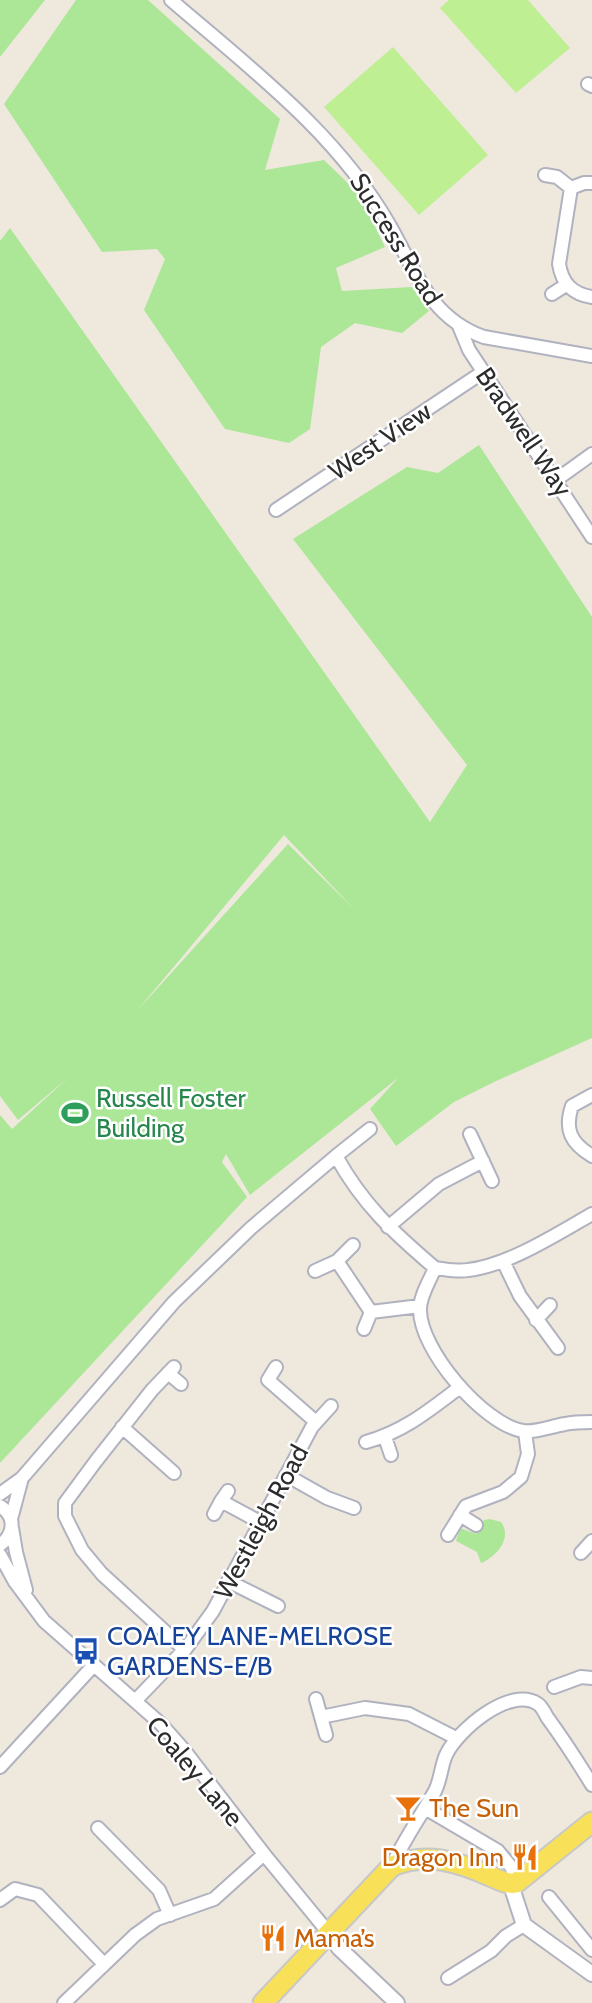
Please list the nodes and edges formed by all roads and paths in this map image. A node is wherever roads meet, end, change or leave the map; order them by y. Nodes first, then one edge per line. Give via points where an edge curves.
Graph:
1 (171, 0) edge
2 (545, 175) dead end
3 (592, 183) edge
4 (572, 188) junction
5 (566, 285) junction
6 (552, 294) dead end
7 (592, 297) edge
8 (459, 326) junction
9 (592, 356) edge
10 (484, 372) junction
11 (592, 454) edge
12 (556, 480) junction
13 (276, 509) dead end
14 (592, 537) edge
15 (592, 1095) edge
16 (370, 1129) dead end
17 (470, 1134) dead end
18 (336, 1156) junction
19 (592, 1156) edge
20 (483, 1161) junction
21 (492, 1181) dead end
22 (592, 1214) edge
23 (388, 1227) junction
24 (353, 1245) dead end
25 (337, 1261) junction
26 (503, 1261) junction
27 (435, 1268) junction
28 (315, 1271) dead end
29 (550, 1305) dead end
30 (420, 1307) junction
31 (371, 1312) junction
32 (536, 1320) junction
33 (364, 1329) dead end
34 (558, 1348) dead end
35 (276, 1367) dead end
36 (181, 1384) dead end
37 (460, 1387) junction
38 (331, 1406) dead end
39 (316, 1422) junction
40 (592, 1422) edge
41 (122, 1427) junction
42 (525, 1432) junction
43 (385, 1437) junction
44 (366, 1442) dead end
45 (391, 1455) dead end
46 (174, 1473) dead end
47 (286, 1475) junction
48 (22, 1478) junction
49 (0, 1494) edge
50 (0, 1506) edge
51 (354, 1508) dead end
52 (214, 1514) dead end
53 (460, 1516) junction
54 (260, 1522) junction
55 (12, 1523) junction
56 (475, 1525) dead end
57 (448, 1535) dead end
58 (592, 1541) edge
59 (0, 1545) edge
60 (581, 1553) dead end
61 (0, 1555) edge
62 (228, 1581) junction
63 (31, 1604) junction
64 (278, 1606) dead end
65 (184, 1650) junction
66 (94, 1665) junction
67 (592, 1678) edge
68 (554, 1687) dead end
69 (316, 1699) dead end
70 (135, 1701) junction
71 (321, 1717) junction
72 (326, 1735) dead end
73 (456, 1738) junction
74 (0, 1767) edge
75 (592, 1785) edge
76 (425, 1808) junction
77 (592, 1822) edge
78 (98, 1828) dead end
79 (264, 1854) junction
80 (392, 1866) junction
81 (514, 1884) junction
82 (549, 1897) dead end
83 (0, 1900) edge
84 (170, 1915) junction
85 (524, 1925) junction
86 (328, 1932) junction
87 (592, 1950) edge
88 (103, 1963) junction
89 (592, 1974) edge
90 (448, 1978) dead end
91 (64, 2003) edge
92 (263, 2003) edge
93 (397, 2003) edge

1 - 8 street, Success Road via 283,97 342,156 374,198 434,304
2 - 4 street
3 - 4 street
4 - 5 street via 559,264
5 - 6 street
5 - 7 street
8 - 9 street, Success Road via 484,337
8 - 10 street, Bradwell Way
10 - 12 street, Bradwell Way
10 - 13 street, West View
11 - 12 street
12 - 14 street, Bradwell Way
15 - 19 street via 572,1106 567,1122 572,1139
16 - 18 street
17 - 20 street
18 - 23 street via 352,1184
18 - 48 street via 174,1302
20 - 21 street
20 - 23 street via 439,1184
22 - 26 street
23 - 27 street
24 - 25 street
25 - 28 street
25 - 31 street
26 - 27 street via 464,1271
26 - 32 street
27 - 30 street
29 - 32 street
30 - 31 street
30 - 37 street via 422,1328
31 - 33 street
32 - 34 street
35 - 39 street via 265,1384
36 - 41 street via 171,1370
37 - 42 street via 485,1414 503,1426
37 - 43 street
38 - 39 street, Westleigh Road
39 - 47 street, Westleigh Road
40 - 42 street
41 - 46 street
41 - 65 street via 65,1503 65,1516 82,1550 102,1574
42 - 53 street via 528,1454 521,1477 503,1492 467,1506
43 - 44 street
43 - 45 street
47 - 51 street
47 - 54 street, Westleigh Road
48 - 49 street
48 - 55 street
50 - 55 street
52 - 54 street via 224,1496
53 - 56 street
53 - 57 street
54 - 62 street, Westleigh Road
55 - 59 street via 10,1536
55 - 63 street
58 - 60 street
61 - 63 street, Coaley Lane
62 - 64 street via 268,1594
62 - 65 street, Westleigh Road
63 - 66 street, Coaley Lane
65 - 70 street, Westleigh Road
66 - 70 street, Coaley Lane
66 - 74 street
67 - 68 street via 581,1677
69 - 71 street
70 - 79 street, Coaley Lane via 184,1749
71 - 72 street
71 - 73 street via 365,1708 409,1714
73 - 75 street via 499,1705 521,1699 538,1704
73 - 76 street
76 - 80 street
76 - 81 street via 498,1851 512,1868
77 - 81 main road
78 - 84 street via 159,1890
79 - 84 street via 214,1899
79 - 86 street, Coaley Lane
80 - 81 main road via 410,1858 433,1857
80 - 86 main road
81 - 85 street
82 - 87 street
83 - 88 street via 15,1889 37,1895
84 - 88 street via 156,1919
85 - 89 street
85 - 90 street
86 - 92 main road
86 - 93 street
88 - 91 street

